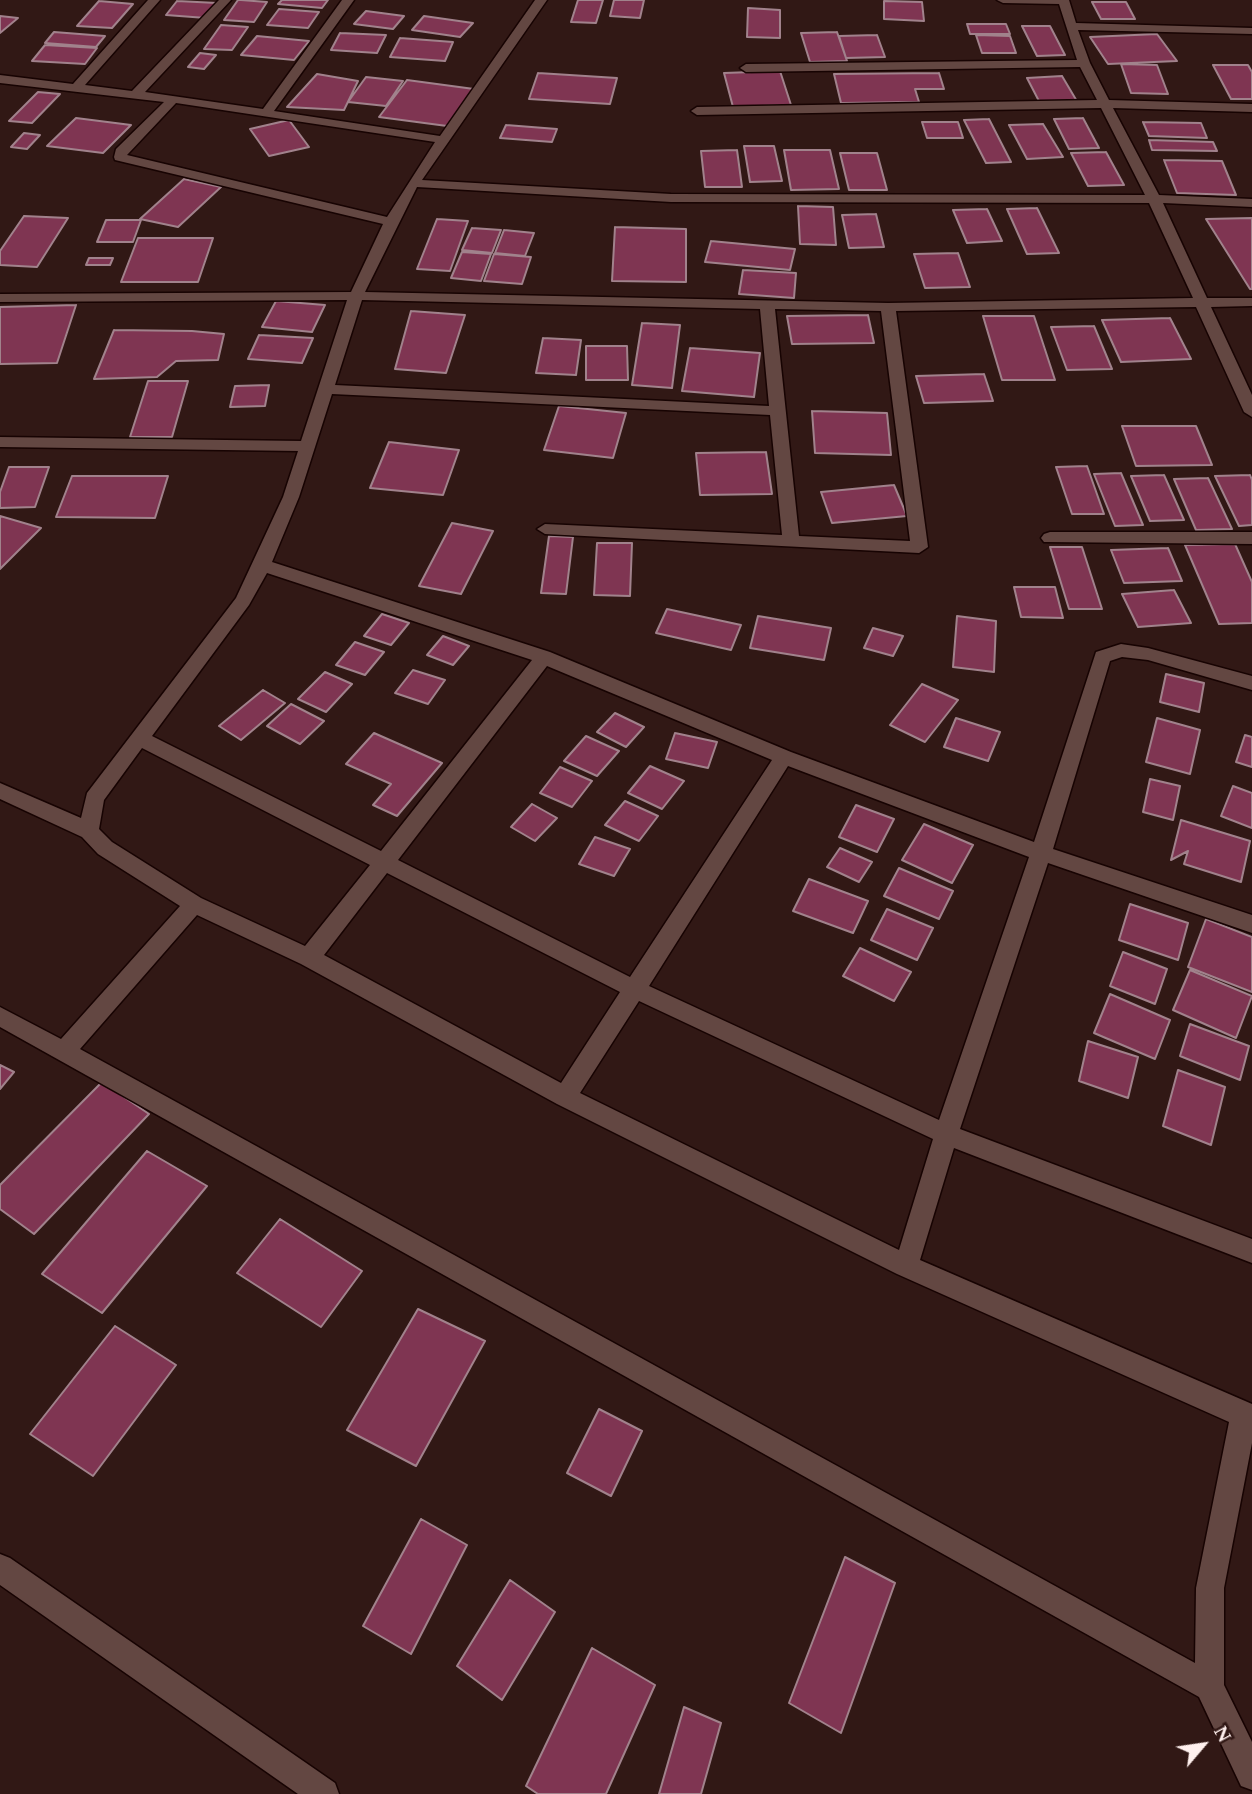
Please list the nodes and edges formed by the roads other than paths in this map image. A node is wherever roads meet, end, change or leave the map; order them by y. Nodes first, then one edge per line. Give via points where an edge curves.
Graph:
1 (155, 0) edge
2 (225, 0) edge
3 (348, 0) edge
4 (541, 0) edge
5 (1003, 0) edge
6 (1066, 1) edge
7 (1071, 26) junction
8 (1252, 31) edge
9 (1084, 63) junction
10 (746, 68) dead end
11 (0, 79) edge
12 (76, 88) junction
13 (136, 94) junction
14 (173, 99) junction
15 (1104, 104) junction
16 (1252, 108) edge
17 (697, 111) dead end
18 (267, 113) junction
19 (444, 140) junction
20 (412, 183) junction
21 (1154, 199) junction
22 (1252, 203) edge
23 (391, 222) junction
24 (356, 296) junction
25 (0, 298) edge
26 (1252, 302) edge
27 (1202, 303) junction
28 (767, 306) junction
29 (888, 307) junction
30 (326, 389) junction
31 (776, 411) junction
32 (1252, 412) edge
33 (0, 442) edge
34 (307, 446) junction
35 (545, 529) dead end
36 (1050, 538) dead end
37 (1252, 538) edge
38 (791, 541) junction
39 (262, 565) junction
40 (544, 657) junction
41 (1252, 683) edge
42 (139, 738) junction
43 (784, 757) junction
44 (0, 790) edge
45 (89, 831) junction
46 (1041, 853) junction
47 (384, 863) junction
48 (194, 904) junction
49 (1252, 924) edge
50 (309, 958) junction
51 (634, 989) junction
52 (0, 1016) edge
53 (64, 1051) junction
54 (565, 1097) junction
55 (946, 1133) junction
56 (1252, 1251) edge
57 (906, 1266) junction
58 (1248, 1417) edge
59 (0, 1568) edge
60 (1209, 1687) junction
61 (1252, 1774) edge
62 (324, 1794) edge

1 - 12 street
2 - 13 street
3 - 18 street
4 - 19 street
5 - 6 street
6 - 7 street
7 - 8 street
7 - 9 street
9 - 10 street
9 - 15 street
11 - 12 street
12 - 13 street
13 - 14 street
14 - 18 street
14 - 23 street via 120,157
15 - 16 street
15 - 17 street
15 - 21 street
18 - 19 street
19 - 20 street
20 - 21 street via 671,198
20 - 23 street
21 - 22 street
21 - 27 street
23 - 24 street
24 - 25 street
24 - 28 street
24 - 30 street
26 - 27 street
27 - 29 street
27 - 32 street
28 - 29 street
28 - 31 street
29 - 38 street via 919,547
30 - 31 street
30 - 34 street
31 - 38 street
33 - 34 street
34 - 39 street
35 - 38 street
36 - 37 street
39 - 40 street
39 - 42 street via 243,601
40 - 43 street
40 - 47 street
41 - 46 street via 1147,654 1121,650 1102,657
42 - 45 street via 94,798
42 - 47 street
43 - 46 street
43 - 51 street
44 - 45 street
45 - 48 street via 105,848
46 - 49 street
46 - 55 street
47 - 50 street
47 - 51 street
48 - 50 street
48 - 53 street
50 - 54 street
51 - 54 street
51 - 55 street
52 - 53 street
53 - 60 street
54 - 57 street
55 - 56 street
55 - 57 street
57 - 58 street
58 - 60 street via 1210,1588
59 - 62 street
60 - 61 street

